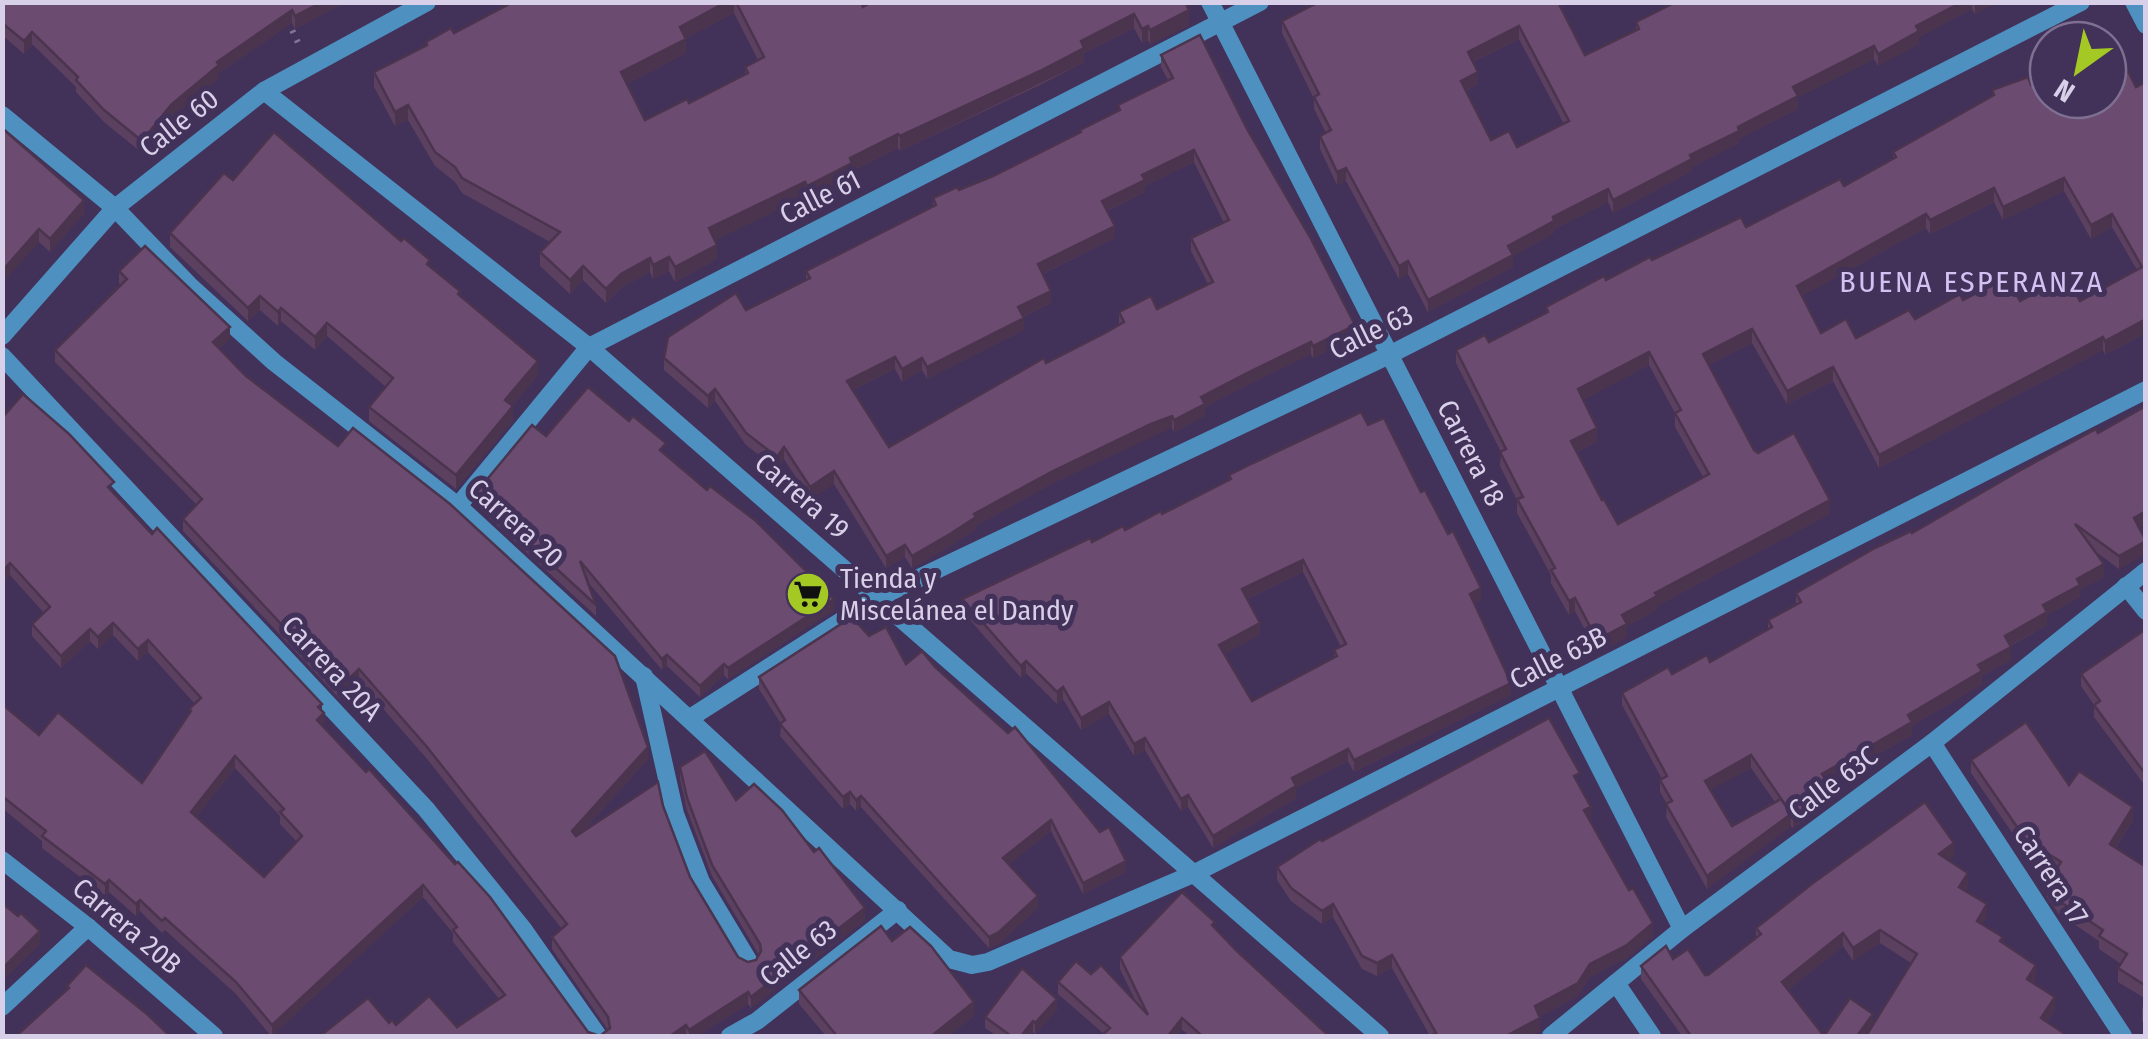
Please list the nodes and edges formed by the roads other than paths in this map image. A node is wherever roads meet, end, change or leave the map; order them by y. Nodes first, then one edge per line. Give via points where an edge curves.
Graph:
1 (427, 2) edge
2 (1210, 2) edge
3 (1260, 2) edge
4 (2081, 2) edge
5 (2134, 2) edge
6 (1220, 23) junction
7 (2146, 25) edge
8 (264, 92) junction
9 (2, 115) edge
10 (115, 208) junction
11 (2, 336) edge
12 (589, 346) junction
13 (1389, 354) junction
14 (2, 356) edge
15 (2146, 390) edge
16 (458, 506) junction
17 (2146, 571) edge
18 (2126, 586) junction
19 (877, 598) junction
20 (2146, 611) edge
21 (644, 676) junction
22 (1559, 688) junction
23 (690, 718) junction
24 (1932, 743) junction
25 (2, 860) edge
26 (1193, 874) junction
27 (898, 910) junction
28 (88, 927) junction
29 (1682, 929) junction
30 (749, 962) edge
31 (988, 962) joint
32 (1616, 984) junction
33 (2, 1008) edge
34 (757, 1021) junction
35 (214, 1036) edge
36 (598, 1036) edge
37 (730, 1036) edge
38 (769, 1036) edge
39 (1380, 1036) edge
40 (1551, 1036) edge
41 (1652, 1036) edge
42 (2124, 1036) edge

1 - 8 street, Calle 60
2 - 6 street, Carrera 18
3 - 6 street, Calle 61
4 - 13 street, Calle 63
5 - 7 street
6 - 12 street, Calle 61
6 - 13 street, Carrera 18
8 - 10 street, Calle 60
8 - 12 street, Carrera 19
9 - 10 street, Carrera 20
10 - 11 street, Calle 60
10 - 16 street, Carrera 20 via 274,362
12 - 16 street, Calle 61
12 - 19 street, Carrera 19
13 - 19 street, Calle 63
13 - 22 street, Carrera 18
14 - 36 street, Carrera 20A via 426,809
15 - 22 street, Calle 63B
16 - 21 street, Carrera 20
17 - 18 street, Calle 63C
18 - 20 street
18 - 24 street, Calle 63C
19 - 23 street, Calle 63
19 - 26 street, Carrera 19
21 - 23 street, Carrera 20
21 - 30 street via 675,814 701,882
22 - 26 street, Calle 63B
22 - 29 street, Carrera 18
23 - 27 street, Carrera 20
24 - 29 street, Calle 63C
24 - 42 street, Carrera 17
25 - 28 street, Carrera 20B
26 - 31 street, Calle 63B
26 - 39 street, Carrera 19
27 - 31 street, Carrera 20 via 949,960
27 - 34 street, Calle 63
28 - 33 street
28 - 35 street, Carrera 20B
29 - 32 street, Calle 63C
32 - 40 street, Calle 63C
32 - 41 street
34 - 37 street, Calle 63
34 - 38 street

